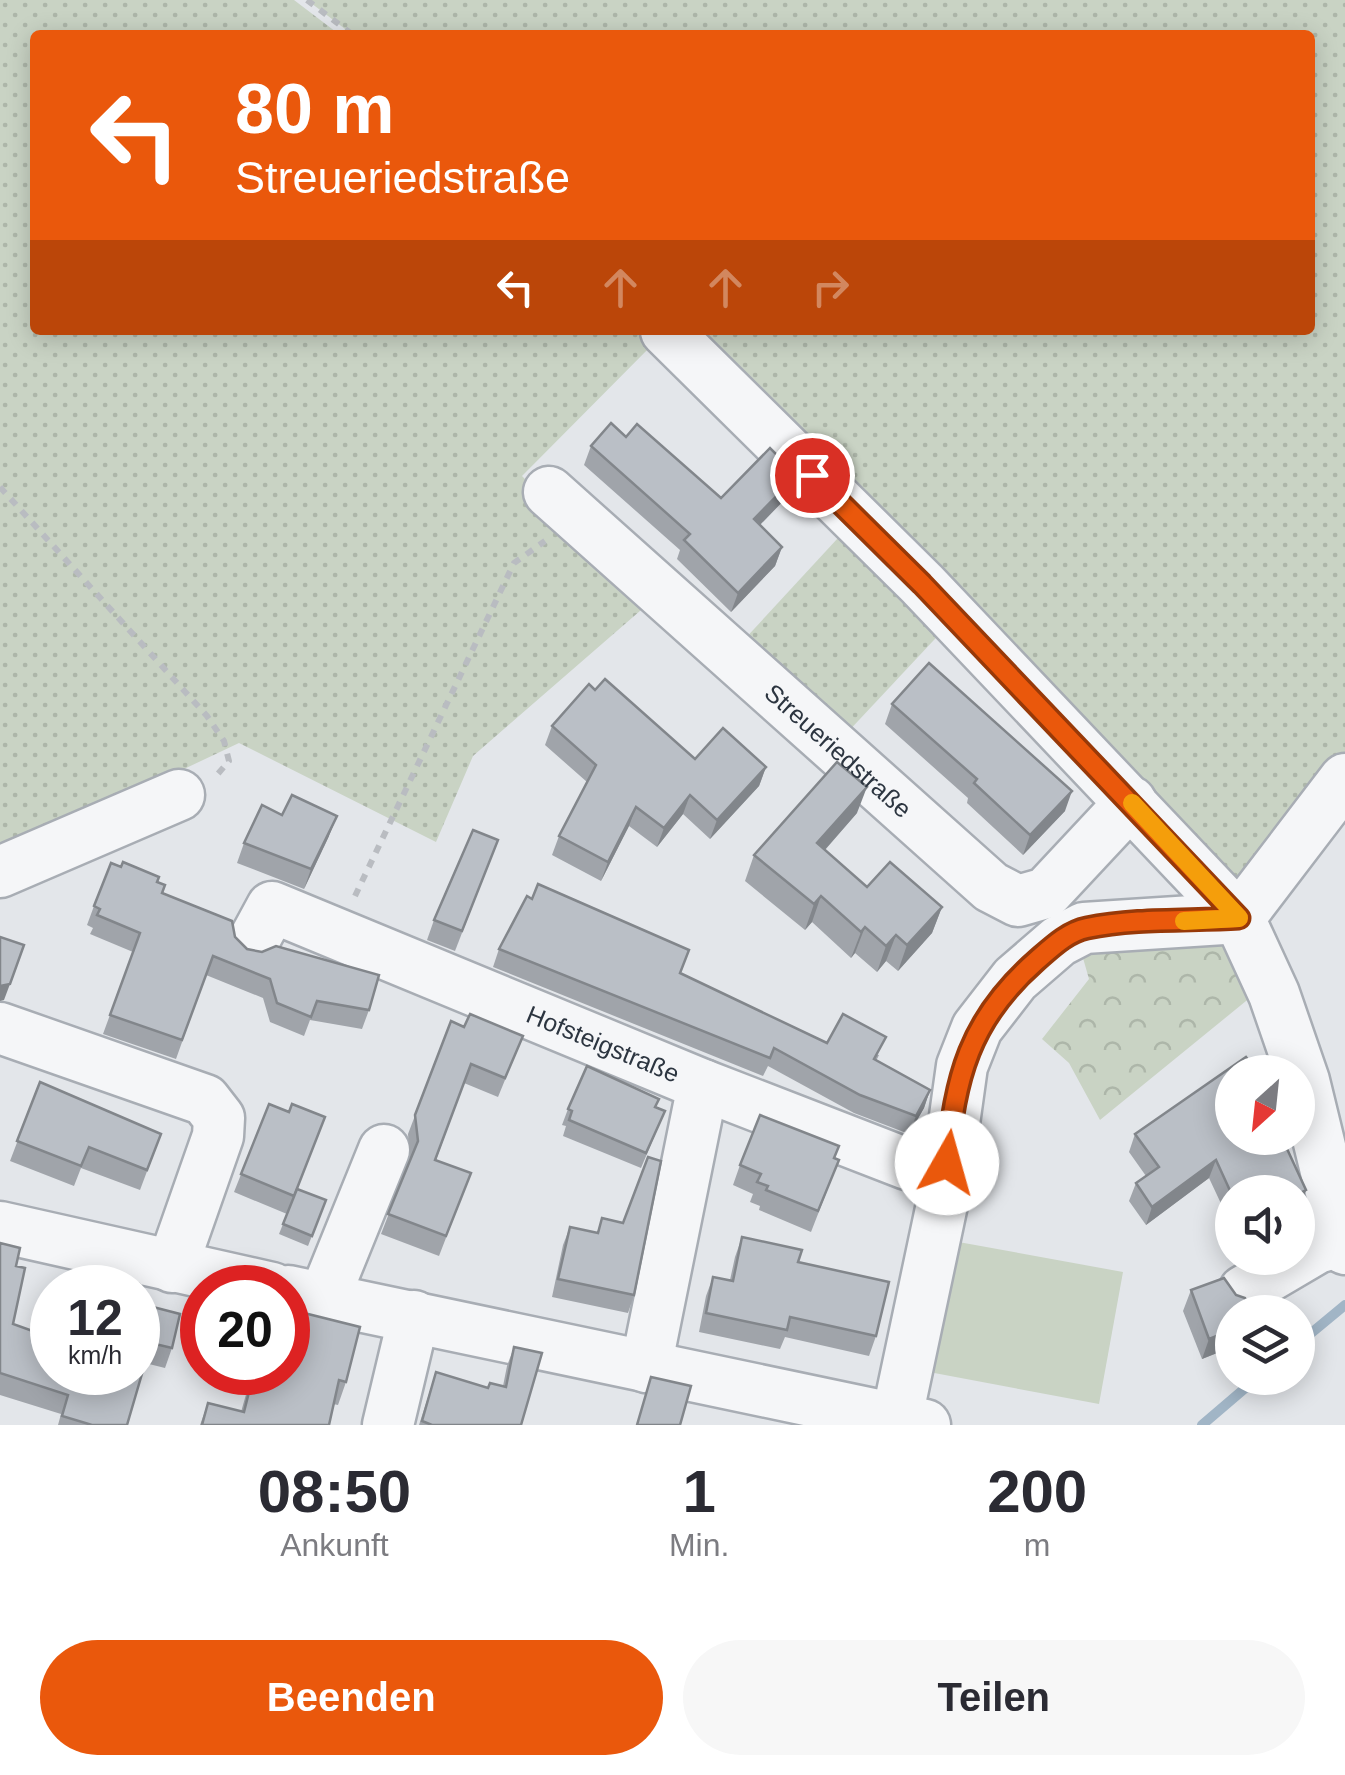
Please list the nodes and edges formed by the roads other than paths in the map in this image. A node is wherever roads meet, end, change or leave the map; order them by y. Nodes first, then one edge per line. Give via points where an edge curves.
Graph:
1 (669, 335) edge
2 (549, 492) dead end
3 (1345, 779) edge
4 (179, 795) road end
5 (1131, 802) junction
6 (0, 872) edge
7 (1239, 918) junction
8 (253, 942) dead end
9 (0, 1028) edge
10 (703, 1085) junction
11 (1330, 1111) edge
12 (384, 1150) dead end
13 (907, 1164) dead end
14 (0, 1227) edge
15 (1344, 1244) edge
16 (172, 1267) junction
17 (180, 1269) edge
18 (310, 1287) edge
19 (1244, 1290) dead end
20 (310, 1295) edge
21 (414, 1316) junction
22 (646, 1367) junction
23 (911, 1421) edge
24 (388, 1425) edge

1 - 5 street
2 - 5 street, Streueriedstraße via 992,887 1018,901 1046,892
3 - 7 street
4 - 6 street
5 - 7 street
7 - 11 street
7 - 23 street via 1084,928 1059,940 1015,980 977,1028 962,1066
8 - 10 street, Hofsteigstraße via 272,907
9 - 16 street via 205,1100 212,1109 218,1136
10 - 13 street
10 - 22 street, Hofsteigstraße
11 - 15 street
12 - 18 street
14 - 16 street
15 - 19 street via 1318,1248
16 - 17 street
20 - 21 street
21 - 22 street
21 - 24 street
22 - 23 street

